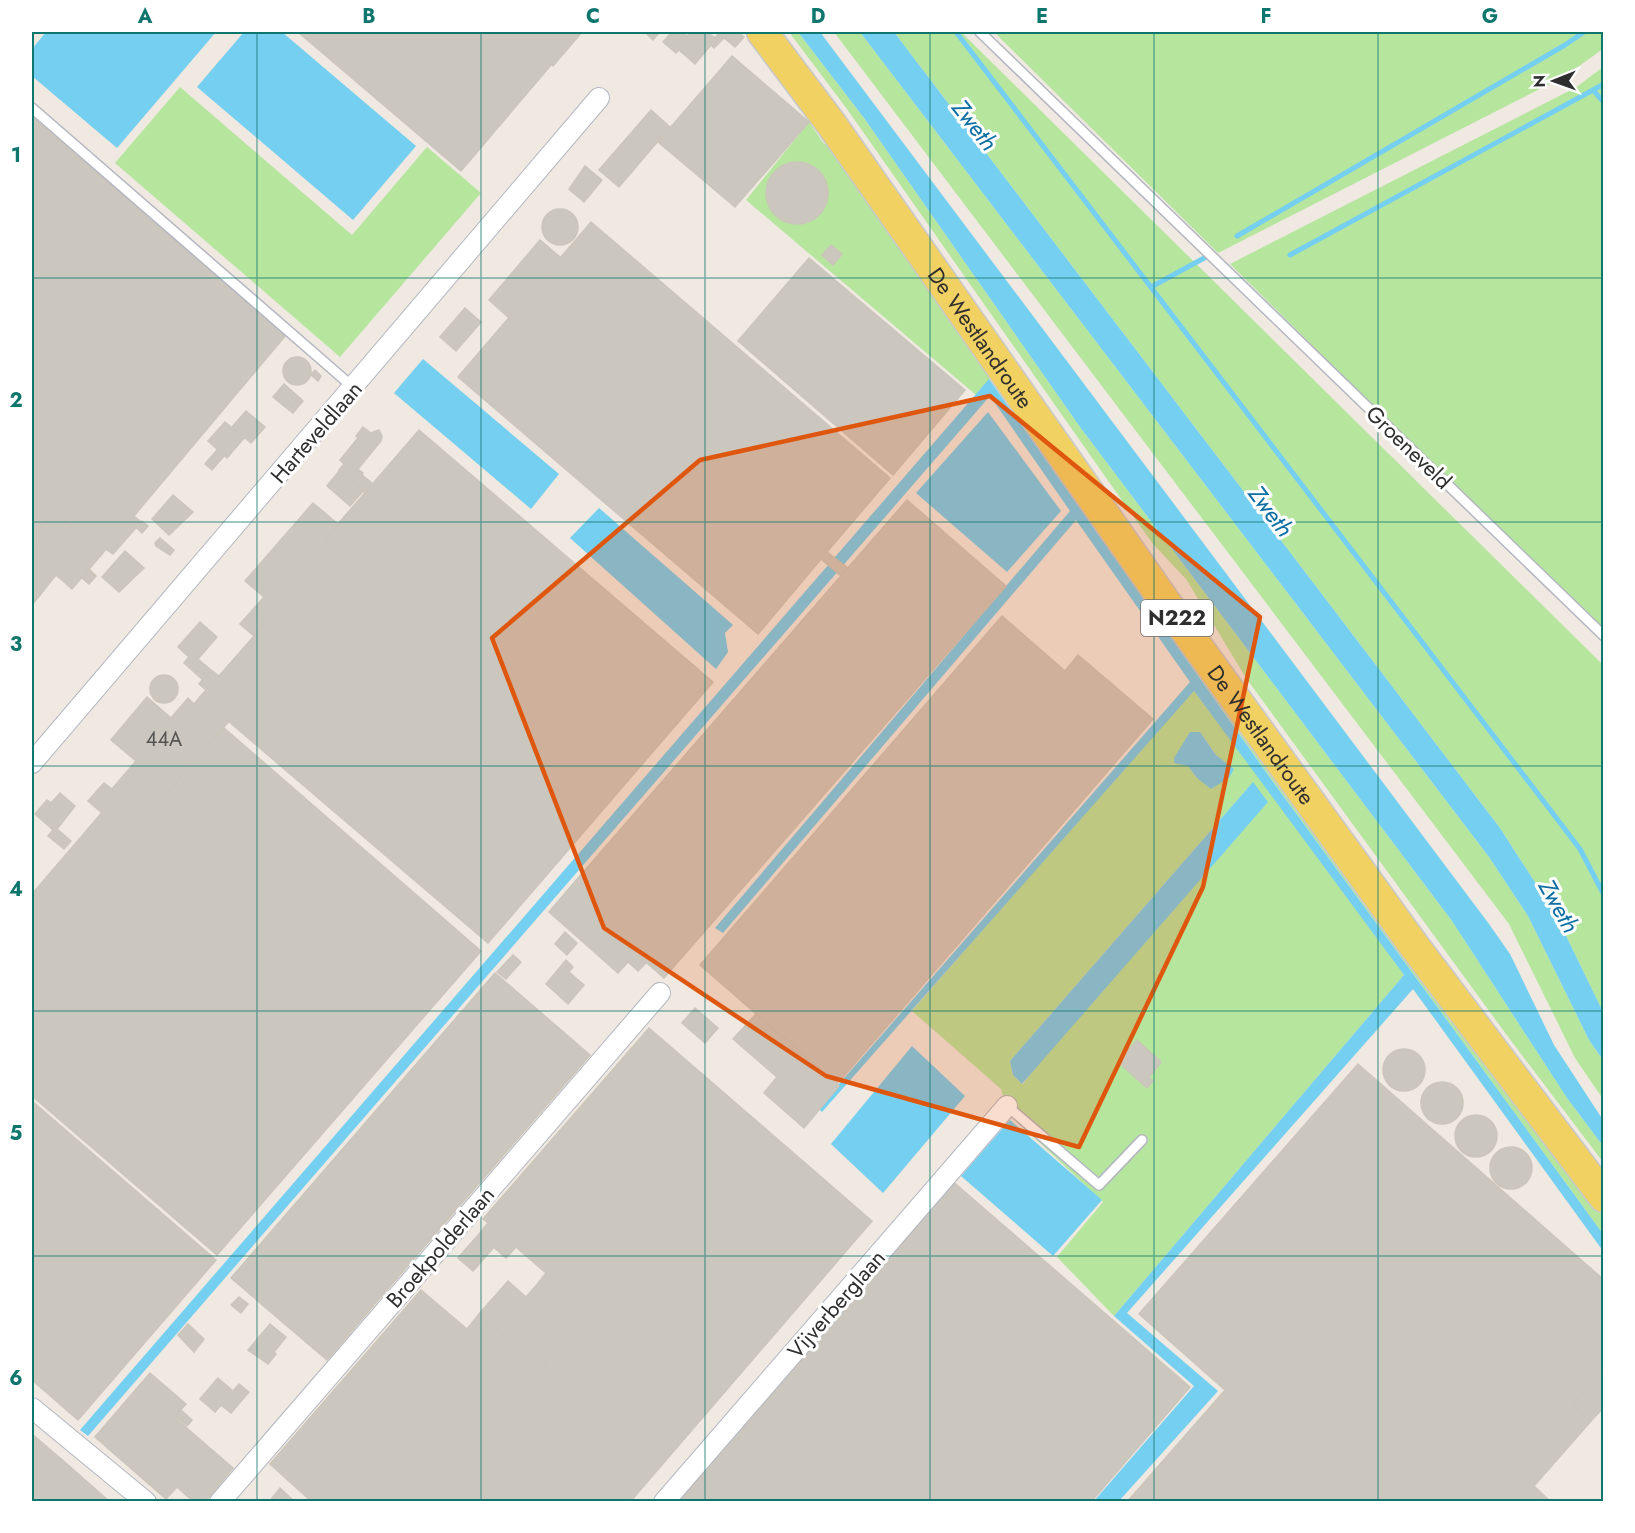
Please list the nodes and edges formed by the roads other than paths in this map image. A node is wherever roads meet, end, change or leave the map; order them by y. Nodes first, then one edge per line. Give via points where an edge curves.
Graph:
1 (762, 32) edge
2 (782, 32) edge
3 (980, 32) edge
4 (599, 98) dead end
5 (32, 108) edge
6 (354, 388) junction
7 (1604, 636) edge
8 (32, 763) edge
9 (660, 993) dead end
10 (1007, 1106) joint
11 (1142, 1140) dead end
12 (1604, 1172) edge
13 (1604, 1197) edge
14 (32, 1408) edge
15 (146, 1502) edge
16 (220, 1502) edge
17 (664, 1502) edge

1 - 13 main road, De Westlandroute / N222 via 1412,943
2 - 12 main road, De Westlandroute / N222 via 1179,595
3 - 7 lane, Groeneveld
4 - 6 street, Harteveldlaan
5 - 6 lane
6 - 8 street, Harteveldlaan
9 - 16 street, Broekpolderlaan
10 - 11 lane via 1099,1185
10 - 17 street, Vijverberglaan
14 - 15 street

